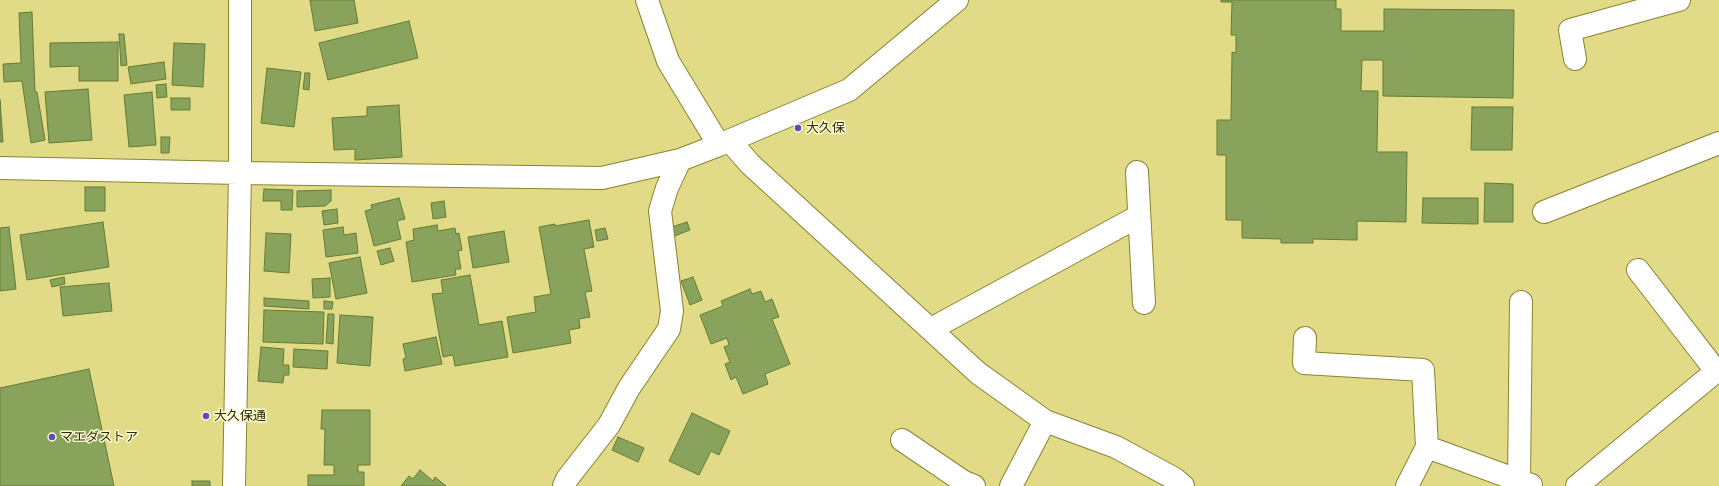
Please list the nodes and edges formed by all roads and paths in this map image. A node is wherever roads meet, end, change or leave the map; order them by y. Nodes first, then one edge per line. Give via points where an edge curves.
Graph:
1 (240, 0) edge
2 (647, 0) edge
3 (957, 0) edge
4 (1679, 0) edge
5 (1575, 59) dead end
6 (724, 143) junction
7 (1719, 144) edge
8 (680, 160) junction
9 (0, 168) edge
10 (1137, 172) dead end
11 (240, 173) junction
12 (1544, 212) dead end
13 (1139, 216) junction
14 (1638, 270) dead end
15 (1521, 302) dead end
16 (1144, 303) dead end
17 (931, 329) junction
18 (1305, 338) dead end
19 (1718, 370) edge
20 (1045, 421) junction
21 (902, 440) dead end
22 (1427, 446) junction
23 (1526, 483) edge
24 (234, 486) edge
25 (564, 486) edge
26 (974, 486) edge
27 (1011, 486) edge
28 (1183, 486) edge
29 (1407, 486) edge
30 (1577, 486) edge

1 - 11 street
2 - 6 street via 668,61
3 - 6 street via 849,90
4 - 5 street via 1570,30
6 - 8 street
6 - 17 street
7 - 12 street
8 - 11 street via 602,178
8 - 25 street via 660,211 672,311 669,329 629,388 609,425
9 - 11 street
10 - 13 street
11 - 24 street
13 - 16 street
13 - 17 street
14 - 19 street
15 - 23 street
17 - 20 street via 978,373
18 - 22 street via 1304,363 1423,370
19 - 30 street
20 - 27 street
20 - 28 street via 1116,447
21 - 26 street via 964,482
22 - 23 street
22 - 29 street

